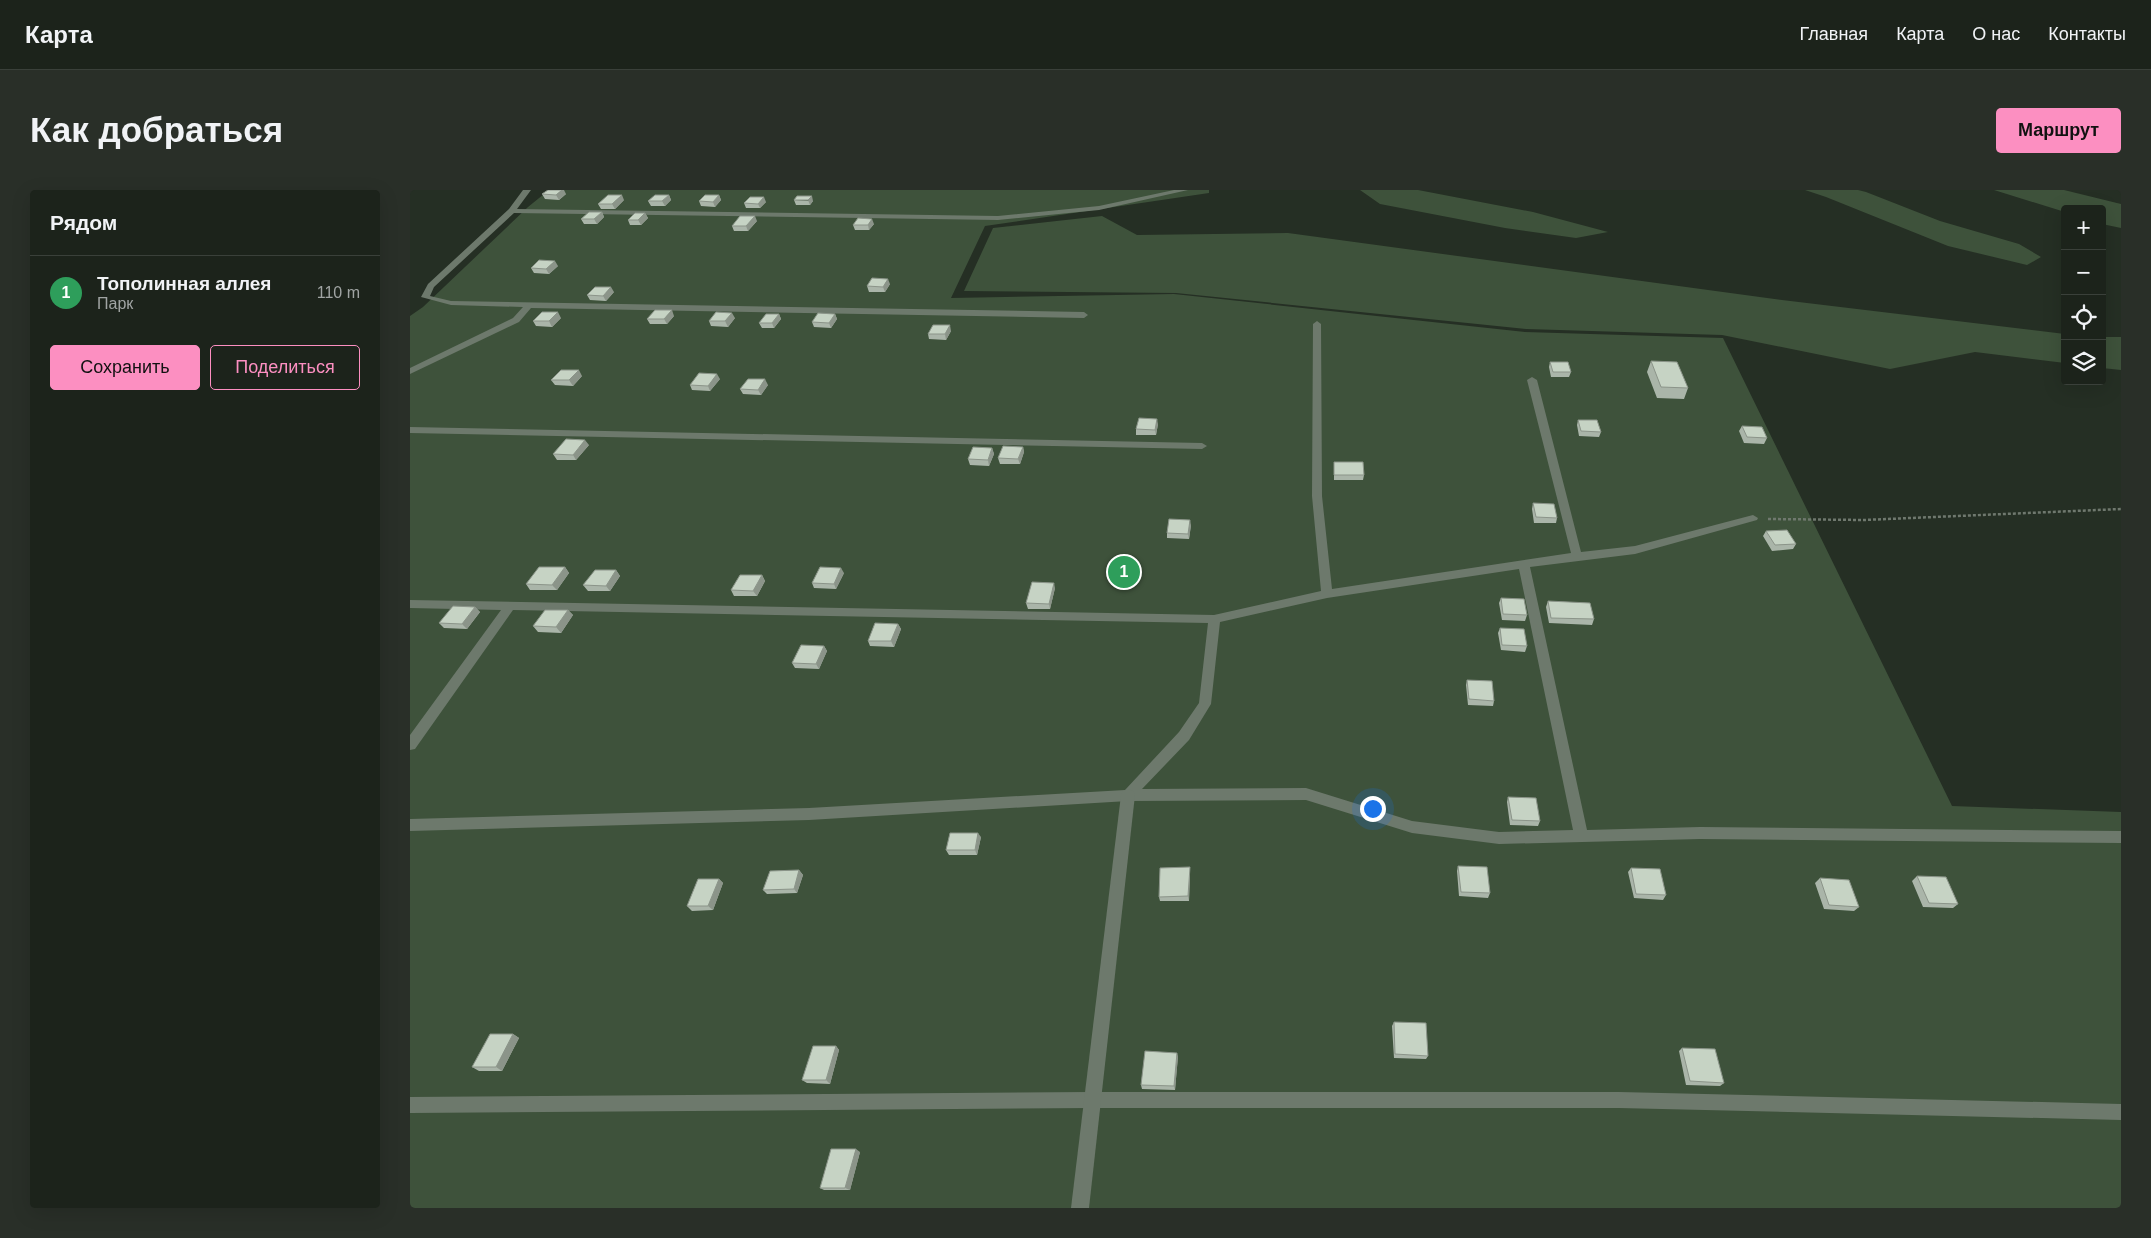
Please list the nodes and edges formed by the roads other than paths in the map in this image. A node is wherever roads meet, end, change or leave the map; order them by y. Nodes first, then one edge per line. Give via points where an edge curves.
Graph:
1 (527, 190) edge
2 (1184, 190) edge
3 (512, 210) junction
4 (529, 305) junction
5 (1084, 315) dead end
6 (1318, 324) dead end
7 (410, 371) edge
8 (1532, 380) dead end
9 (410, 430) edge
10 (1202, 446) dead end
11 (1753, 518) road end
12 (1577, 556) junction
13 (1524, 564) junction
14 (1327, 594) junction
15 (410, 604) edge
16 (510, 606) junction
17 (1214, 619) junction
18 (410, 745) edge
19 (1128, 795) junction
20 (410, 825) edge
21 (1582, 836) junction
22 (2121, 837) edge
23 (1091, 1100) junction
24 (410, 1105) edge
25 (2121, 1112) edge
26 (1080, 1208) edge

1 - 3 street
2 - 3 street via 1099,208 998,218
3 - 4 street via 431,286 425,297 452,303
4 - 5 street
4 - 7 street via 516,320
6 - 14 street via 1317,496
8 - 12 street
9 - 10 street
11 - 12 street via 1635,550
12 - 13 street
13 - 14 street
13 - 21 street
14 - 17 street
15 - 16 street
16 - 17 street
16 - 18 street
17 - 19 street via 1205,704 1184,736
19 - 20 street via 809,814
19 - 21 street via 1306,794 1412,827 1499,838
19 - 23 street
21 - 22 street via 1700,833
23 - 24 street
23 - 25 street via 1619,1100
23 - 26 street

